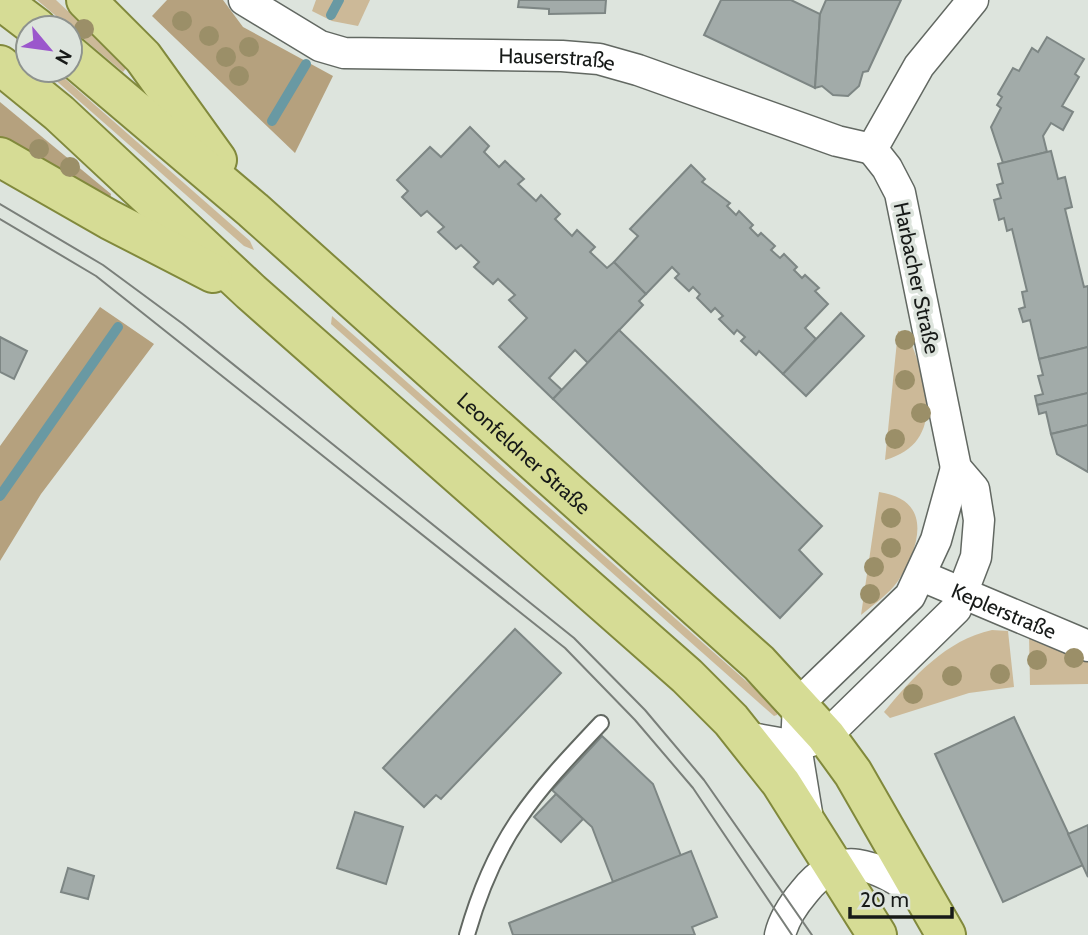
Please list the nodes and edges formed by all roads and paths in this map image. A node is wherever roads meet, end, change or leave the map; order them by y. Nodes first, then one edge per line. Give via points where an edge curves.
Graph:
1 (0, 0) edge
2 (86, 0) edge
3 (244, 0) edge
4 (973, 0) edge
5 (18, 14) edge
6 (0, 65) edge
7 (84, 67) edge
8 (872, 149) junction
9 (0, 158) edge
10 (253, 210) junction
11 (251, 292) junction
12 (956, 468) junction
13 (922, 576) junction
14 (964, 594) junction
15 (1088, 646) edge
16 (798, 704) junction
17 (601, 723) dead end
18 (745, 737) junction
19 (811, 741) junction
20 (810, 827) junction
21 (833, 866) junction
22 (926, 897) junction
23 (467, 935) edge
24 (780, 935) edge
25 (877, 935) edge
26 (946, 935) edge

1 - 5 main road
2 - 10 main road via 143,57
3 - 8 street, Hauserstraße via 320,46 344,53 599,60
4 - 8 street via 919,66
6 - 11 main road via 59,113
7 - 10 main road, Leonfeldner Straße
8 - 12 street, Harbacher Straße via 900,193
9 - 11 main road
10 - 16 main road, Leonfeldner Straße via 759,663
11 - 18 main road via 666,658
12 - 13 street, Harbacher Straße
12 - 14 street, Harbacher Straße via 974,489 979,520 976,557
13 - 14 street, Keplerstraße
13 - 16 street, Harbacher Straße via 910,597
14 - 15 street, Keplerstraße
14 - 19 street, Harbacher Straße via 941,627
16 - 19 main road, Leonfeldner Straße
17 - 23 lane via 545,782 510,828 481,885
18 - 19 street
18 - 20 main road
19 - 20 street
19 - 22 main road, Leonfeldner Straße via 858,781
20 - 21 main road
21 - 22 street via 851,862 880,870
21 - 24 street via 809,884 792,906
21 - 25 main road
22 - 26 main road, Leonfeldner Straße

